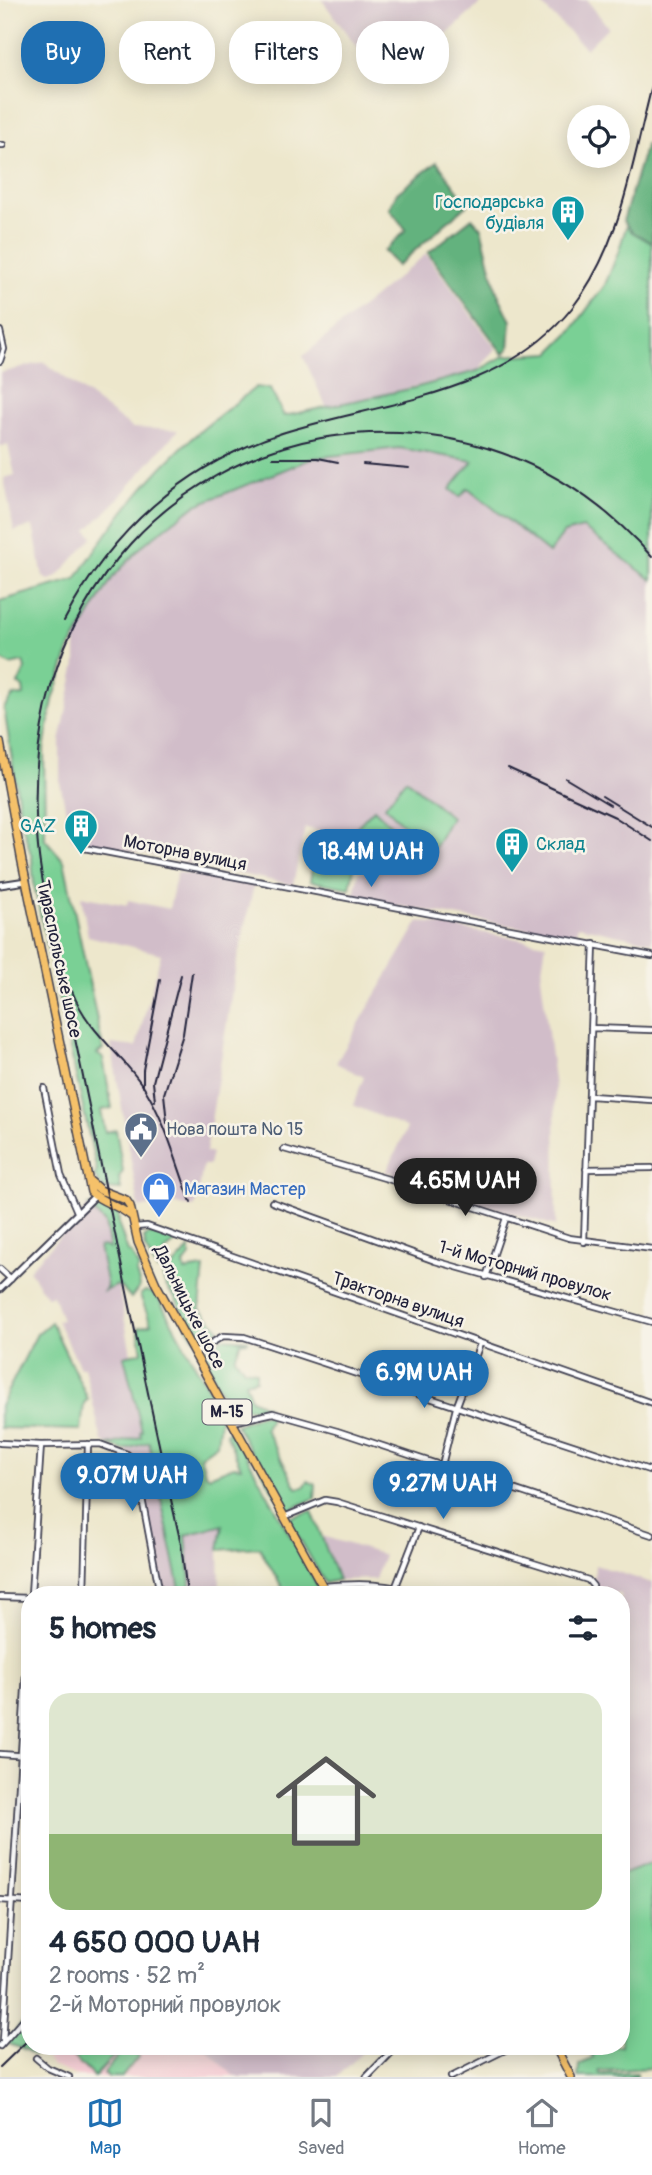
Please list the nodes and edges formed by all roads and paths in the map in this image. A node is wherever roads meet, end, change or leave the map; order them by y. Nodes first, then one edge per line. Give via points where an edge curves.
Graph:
1 (0, 331) edge
2 (0, 361) edge
3 (0, 742) edge
4 (84, 848) dead end
5 (26, 881) junction
6 (0, 885) edge
7 (594, 944) junction
8 (652, 956) edge
9 (591, 1028) junction
10 (652, 1030) edge
11 (44, 1088) dead end
12 (590, 1096) junction
13 (652, 1100) edge
14 (284, 1149) dead end
15 (652, 1168) edge
16 (586, 1169) junction
17 (98, 1193) junction
18 (272, 1202) dead end
19 (78, 1214) junction
20 (506, 1218) junction
21 (134, 1227) junction
22 (584, 1242) junction
23 (652, 1249) edge
24 (0, 1269) edge
25 (486, 1277) junction
26 (10, 1279) junction
27 (0, 1289) edge
28 (652, 1322) edge
29 (480, 1344) junction
30 (195, 1353) junction
31 (652, 1403) edge
32 (456, 1408) junction
33 (232, 1422) junction
34 (0, 1443) edge
35 (88, 1444) junction
36 (41, 1445) junction
37 (442, 1465) junction
38 (652, 1471) edge
39 (284, 1517) junction
40 (419, 1527) junction
41 (652, 1535) edge
42 (31, 1586) edge
43 (84, 1586) edge
44 (158, 1586) edge
45 (323, 1586) joint
46 (396, 1586) joint
47 (593, 1586) edge
48 (21, 1596) edge
49 (0, 1597) edge
50 (21, 1740) edge
51 (0, 1754) edge
52 (20, 1755) junction
53 (0, 1900) edge
54 (10, 1901) junction
55 (21, 1902) edge
56 (21, 2022) edge
57 (1, 2044) edge
58 (388, 2055) edge
59 (495, 2055) edge
60 (560, 2055) edge
61 (36, 2058) dead end
62 (68, 2077) edge
63 (367, 2077) edge
64 (451, 2077) edge
65 (571, 2077) edge

1 - 2 street via 4,349
3 - 5 main road, Тираспольське шосе / М-15
4 - 7 street, Моторна вулиця
5 - 6 street
5 - 17 main road, Тираспольське шосе / М-15 via 90,1181
7 - 8 street, Моторна вулиця
7 - 9 street
9 - 10 street
9 - 12 street
11 - 19 street via 63,1182
12 - 13 street
12 - 16 street
14 - 20 street
15 - 16 street
16 - 22 street
17 - 19 street
17 - 21 main road, Дальницьке шосе / М-15 via 131,1216
18 - 25 street, 1-й Моторний провулок
19 - 26 street
20 - 22 street
20 - 25 street
21 - 29 street, Тракторна вулиця via 147,1226
21 - 30 main road, Дальницьке шосе / М-15 via 156,1284
22 - 23 street
24 - 26 street
25 - 28 street, 1-й Моторний провулок
26 - 27 street
29 - 31 street, Тракторна вулиця
29 - 32 street
30 - 32 street via 223,1336 244,1337
30 - 33 main road, Дальницьке шосе / М-15
32 - 37 street
32 - 38 street
33 - 37 street via 273,1413
33 - 39 main road, Дальницьке шосе / М-15
34 - 36 street
35 - 36 street
35 - 43 street
35 - 44 street via 100,1444 135,1461
36 - 42 street
37 - 41 street
39 - 40 street via 325,1500
39 - 45 main road, Дальницьке шосе / М-15
40 - 46 street
40 - 47 street via 588,1580
45 - 46 street
48 - 49 street
50 - 52 street
51 - 52 street
52 - 54 street
53 - 54 street
54 - 55 street
54 - 57 street
56 - 57 street
58 - 63 street
59 - 64 street
60 - 65 main road
61 - 62 street

